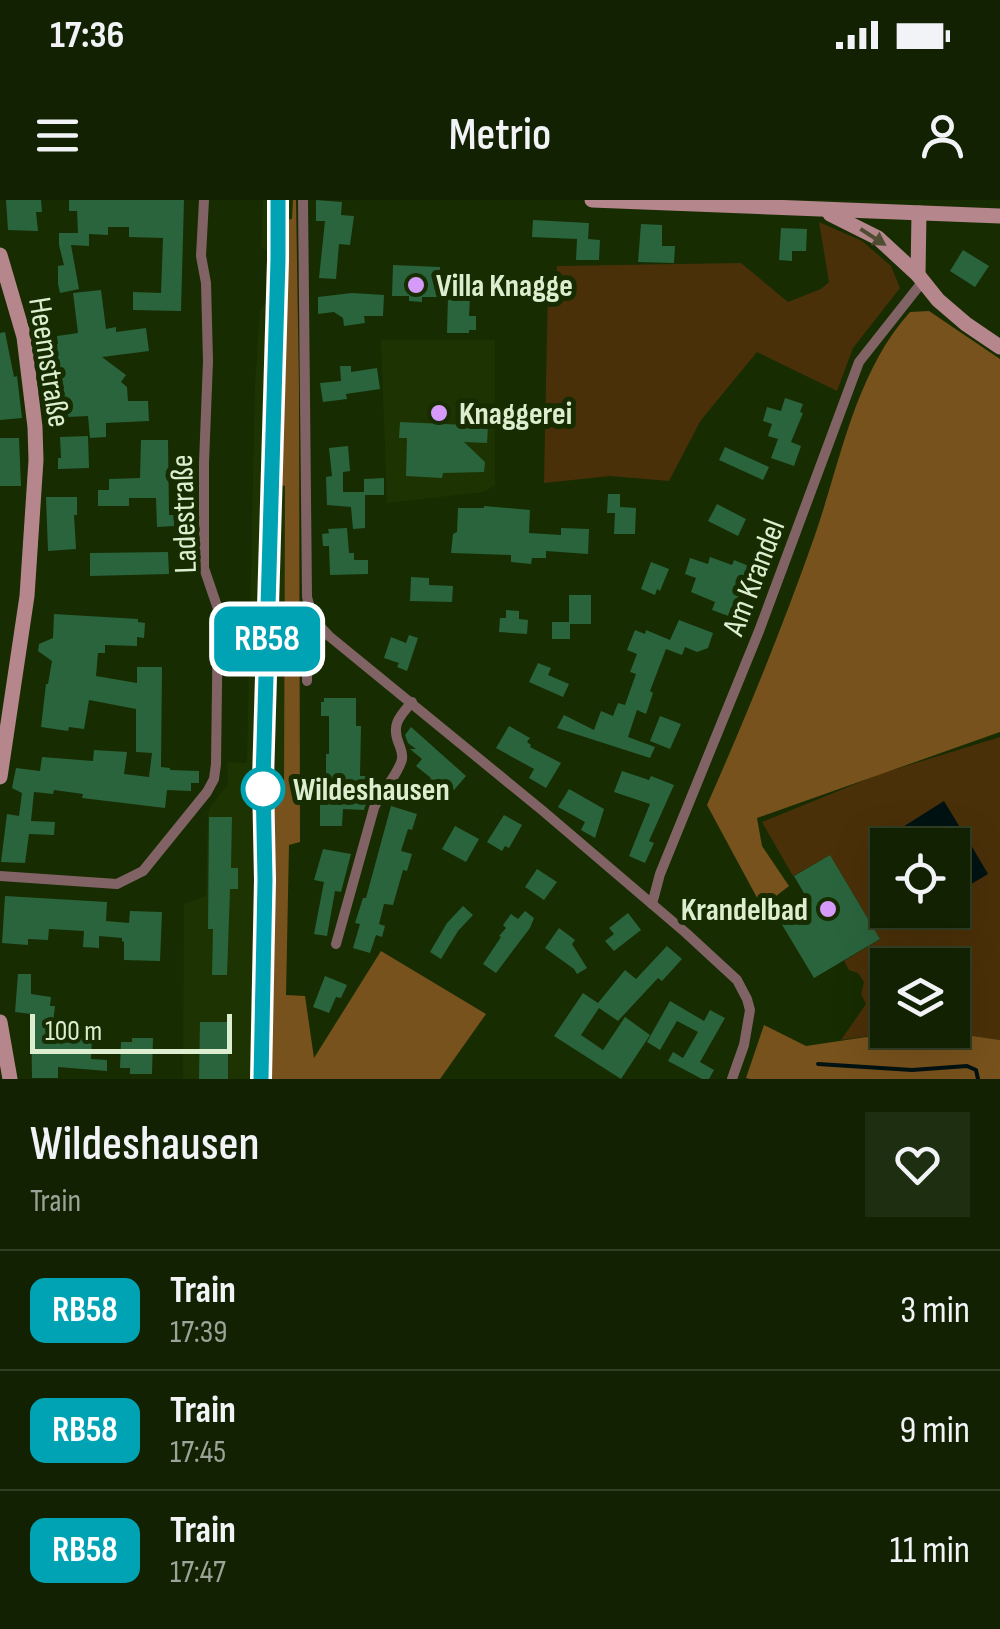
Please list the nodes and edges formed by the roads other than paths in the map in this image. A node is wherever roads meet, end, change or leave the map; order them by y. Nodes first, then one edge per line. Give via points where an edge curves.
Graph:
1 (204, 200) edge
2 (303, 200) edge
3 (592, 200) edge
4 (859, 205) edge
5 (822, 210) junction
6 (919, 213) junction
7 (1000, 216) edge
8 (0, 254) edge
9 (920, 278) junction
10 (1000, 347) edge
11 (313, 619) junction
12 (307, 681) dead end
13 (412, 702) junction
14 (0, 777) edge
15 (0, 876) edge
16 (652, 904) junction
17 (336, 944) dead end
18 (0, 1022) edge
19 (10, 1079) edge
20 (732, 1079) edge

1 - 15 street, Ladestraße via 204,568 218,610 214,779 144,872 117,884
2 - 11 street
3 - 5 street
4 - 5 street
4 - 6 street
5 -> 9 street via 878,238
6 - 7 street
6 - 9 street
8 - 14 street, Heemstraße via 26,352 36,460 28,596
9 - 10 street
9 - 16 street, Am Krandel via 859,362
11 - 12 street
11 - 13 street
13 - 16 street
13 - 17 street via 395,724 402,758 374,808
16 - 20 street via 737,980 747,999 744,1045
18 - 19 street

